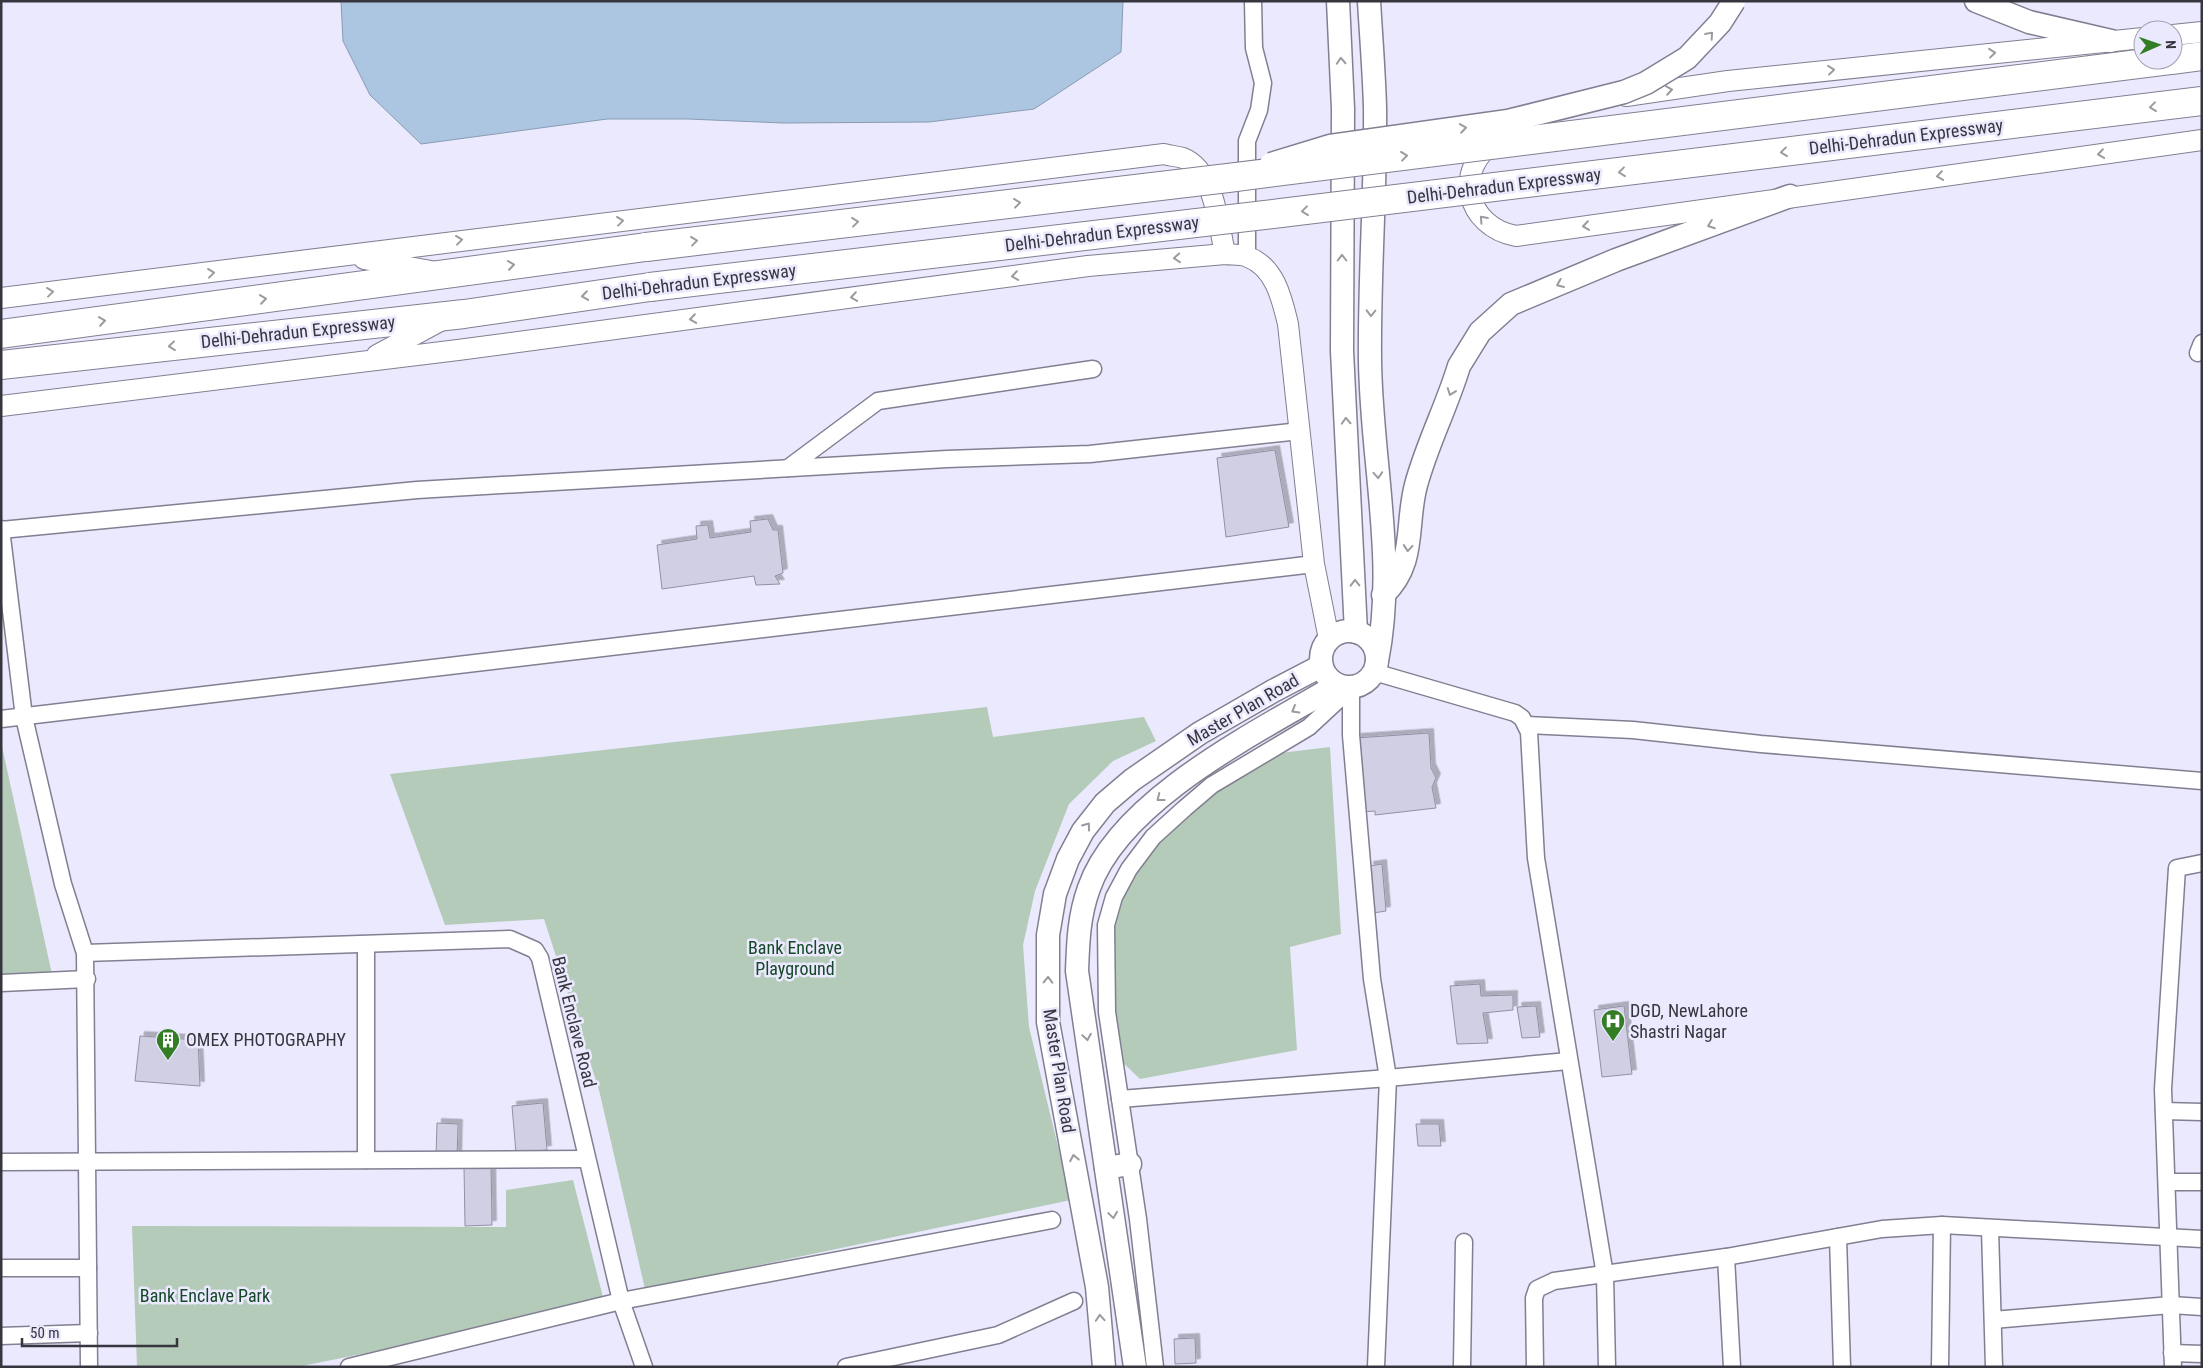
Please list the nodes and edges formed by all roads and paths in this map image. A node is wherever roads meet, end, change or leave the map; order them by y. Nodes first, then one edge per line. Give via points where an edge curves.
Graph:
1 (1253, 1) edge
2 (1338, 1) edge
3 (1369, 1) edge
4 (1734, 1) edge
5 (1976, 1) edge
6 (2202, 32) edge
7 (2183, 34) edge
8 (2133, 39) edge
9 (2110, 41) junction
10 (2202, 56) edge
11 (2183, 59) edge
12 (2133, 65) edge
13 (2202, 101) edge
14 (2202, 140) edge
15 (1228, 178) junction
16 (1790, 196) junction
17 (436, 243) junction
18 (1225, 254) junction
19 (347, 256) junction
20 (1247, 256) junction
21 (394, 264) junction
22 (447, 274) junction
23 (351, 286) junction
24 (1, 298) edge
25 (453, 314) junction
26 (367, 324) junction
27 (1, 334) edge
28 (412, 337) junction
29 (458, 350) junction
30 (367, 361) junction
31 (1, 366) edge
32 (1093, 369) dead end
33 (1, 406) edge
34 (1300, 432) junction
35 (788, 468) junction
36 (1, 530) edge
37 (1314, 564) junction
38 (1384, 595) junction
39 (1356, 632) junction
40 (1329, 639) junction
41 (1321, 666) junction
42 (1375, 666) junction
43 (1344, 686) junction
44 (24, 717) junction
45 (1, 719) edge
46 (1527, 725) junction
47 (2202, 781) edge
48 (2202, 863) edge
49 (366, 945) junction
50 (85, 952) junction
51 (87, 978) junction
52 (1, 983) edge
53 (1568, 1061) junction
54 (1388, 1078) junction
55 (1120, 1099) junction
56 (2164, 1111) junction
57 (2202, 1112) edge
58 (586, 1159) junction
59 (366, 1160) junction
60 (1, 1162) edge
61 (88, 1163) junction
62 (1130, 1164) junction
63 (1106, 1168) junction
64 (2167, 1182) junction
65 (2202, 1182) edge
66 (1052, 1220) dead end
67 (1942, 1225) junction
68 (1990, 1229) junction
69 (1838, 1237) junction
70 (2168, 1237) junction
71 (2202, 1238) edge
72 (1464, 1242) dead end
73 (1726, 1257) junction
74 (1, 1268) edge
75 (88, 1268) junction
76 (1605, 1275) junction
77 (621, 1301) junction
78 (1074, 1301) dead end
79 (2171, 1305) junction
80 (2202, 1307) edge
81 (1993, 1320) junction
82 (89, 1333) junction
83 (1, 1336) edge
84 (2202, 1354) edge
85 (2172, 1360) edge
86 (89, 1367) edge
87 (349, 1367) edge
88 (644, 1367) edge
89 (846, 1367) edge
90 (1104, 1367) edge
91 (1135, 1367) edge
92 (1155, 1367) edge
93 (1376, 1367) edge
94 (1462, 1367) edge
95 (1535, 1367) edge
96 (1607, 1367) edge
97 (1732, 1367) edge
98 (1842, 1367) edge
99 (1940, 1367) edge
100 (1994, 1367) edge

1 - 20 street via 1254,48 1263,83 1247,141
39 -> 2 main road via 1342,351 1343,109
3 -> 38 main road via 1375,107 1370,361
15 -> 4 main road, bridge via 1330,146 1508,122 1624,92 1646,83 1686,58 1720,23
5 - 9 main road via 2029,22
6 - 7 street
8 - 9 street
16 -> 9 street via 1516,236 1495,230 1486,223 1474,206 1470,185 1474,164 1488,147 1578,103 1728,81
10 - 11 highway, Delhi-Dehradun Expressway
15 -> 12 highway, Delhi-Dehradun Expressway, bridge
13 -> 25 highway, Delhi-Dehradun Expressway, bridge via 650,287
14 -> 16 street
22 -> 15 highway, Delhi-Dehradun Expressway, bridge via 646,247
16 -> 38 main road via 1607,264 1511,304 1490,321 1468,348 1459,366 1416,485 1406,562
17 -> 18 street via 1164,154 1184,159 1198,170 1210,187
17 - 19 street
17 - 21 street
18 - 20 street
18 -> 29 street via 1088,266
19 - 21 street
24 -> 19 street
20 - 34 street via 1261,263 1281,294 1288,324
21 - 22 street
21 - 23 street
22 - 23 highway, Delhi-Dehradun Expressway
27 -> 23 highway, Delhi-Dehradun Expressway
25 - 26 highway, Delhi-Dehradun Expressway
25 - 28 street
26 - 28 street
26 -> 31 highway, Delhi-Dehradun Expressway
28 - 29 street
28 - 30 street
29 - 30 street
30 - 33 street
32 - 35 street via 878,401
34 - 35 street via 1090,454
34 - 37 street
35 - 36 street via 418,490
36 - 44 street
37 - 40 street
37 - 44 street
38 - 42 main road via 1383,631
39 - 40 main road via 1337,633
39 - 42 main road via 1372,642
40 - 41 main road via 1323,647
41 - 43 main road via 1325,675
90 -> 41 main road, Master Plan Road via 1097,1287 1048,1022 1048,935 1054,894 1083,831 1105,803 1200,733
42 - 43 main road via 1366,682
42 - 46 street via 1515,713
43 - 54 street via 1372,979
43 - 55 street via 1309,727 1206,790 1153,837 1129,869 1114,897 1106,925 1107,1012
43 -> 63 main road via 1200,767 1132,820 1108,850 1089,887 1079,922 1077,971
44 - 45 street
44 - 50 street via 63,884
46 - 47 street via 1633,730 1770,745
46 - 53 street via 1536,858
48 - 56 street via 2177,868
49 - 50 street, Bank Enclave Road
49 - 58 street, Bank Enclave Road via 510,939 535,950 540,958
49 - 59 street
50 - 51 street
51 - 52 street
51 - 61 street
53 - 54 street
53 - 76 street
54 - 55 street
54 - 93 street
55 - 62 street
56 - 57 street
56 - 64 street
58 - 59 street
58 - 77 street, Bank Enclave Road
59 - 61 street
60 - 61 street
61 - 75 street
62 - 63 main road
62 - 92 street
63 -> 91 main road
64 - 65 street
64 - 70 street
66 - 77 street
67 - 68 street
67 - 69 street via 1882,1229
67 - 99 street
68 - 70 street
68 - 81 street
69 - 73 street
69 - 98 street
70 - 71 street
70 - 79 street
72 - 94 street
73 - 76 street
73 - 97 street
74 - 75 street
75 - 82 street
76 - 95 street via 1554,1281 1537,1289 1534,1298
76 - 96 street
77 - 87 street
77 - 88 street, Bank Enclave Road
78 - 89 street via 998,1335
79 - 80 street
79 - 81 street
79 - 85 street
81 - 100 street
82 - 83 street
82 - 86 street
84 - 85 street

